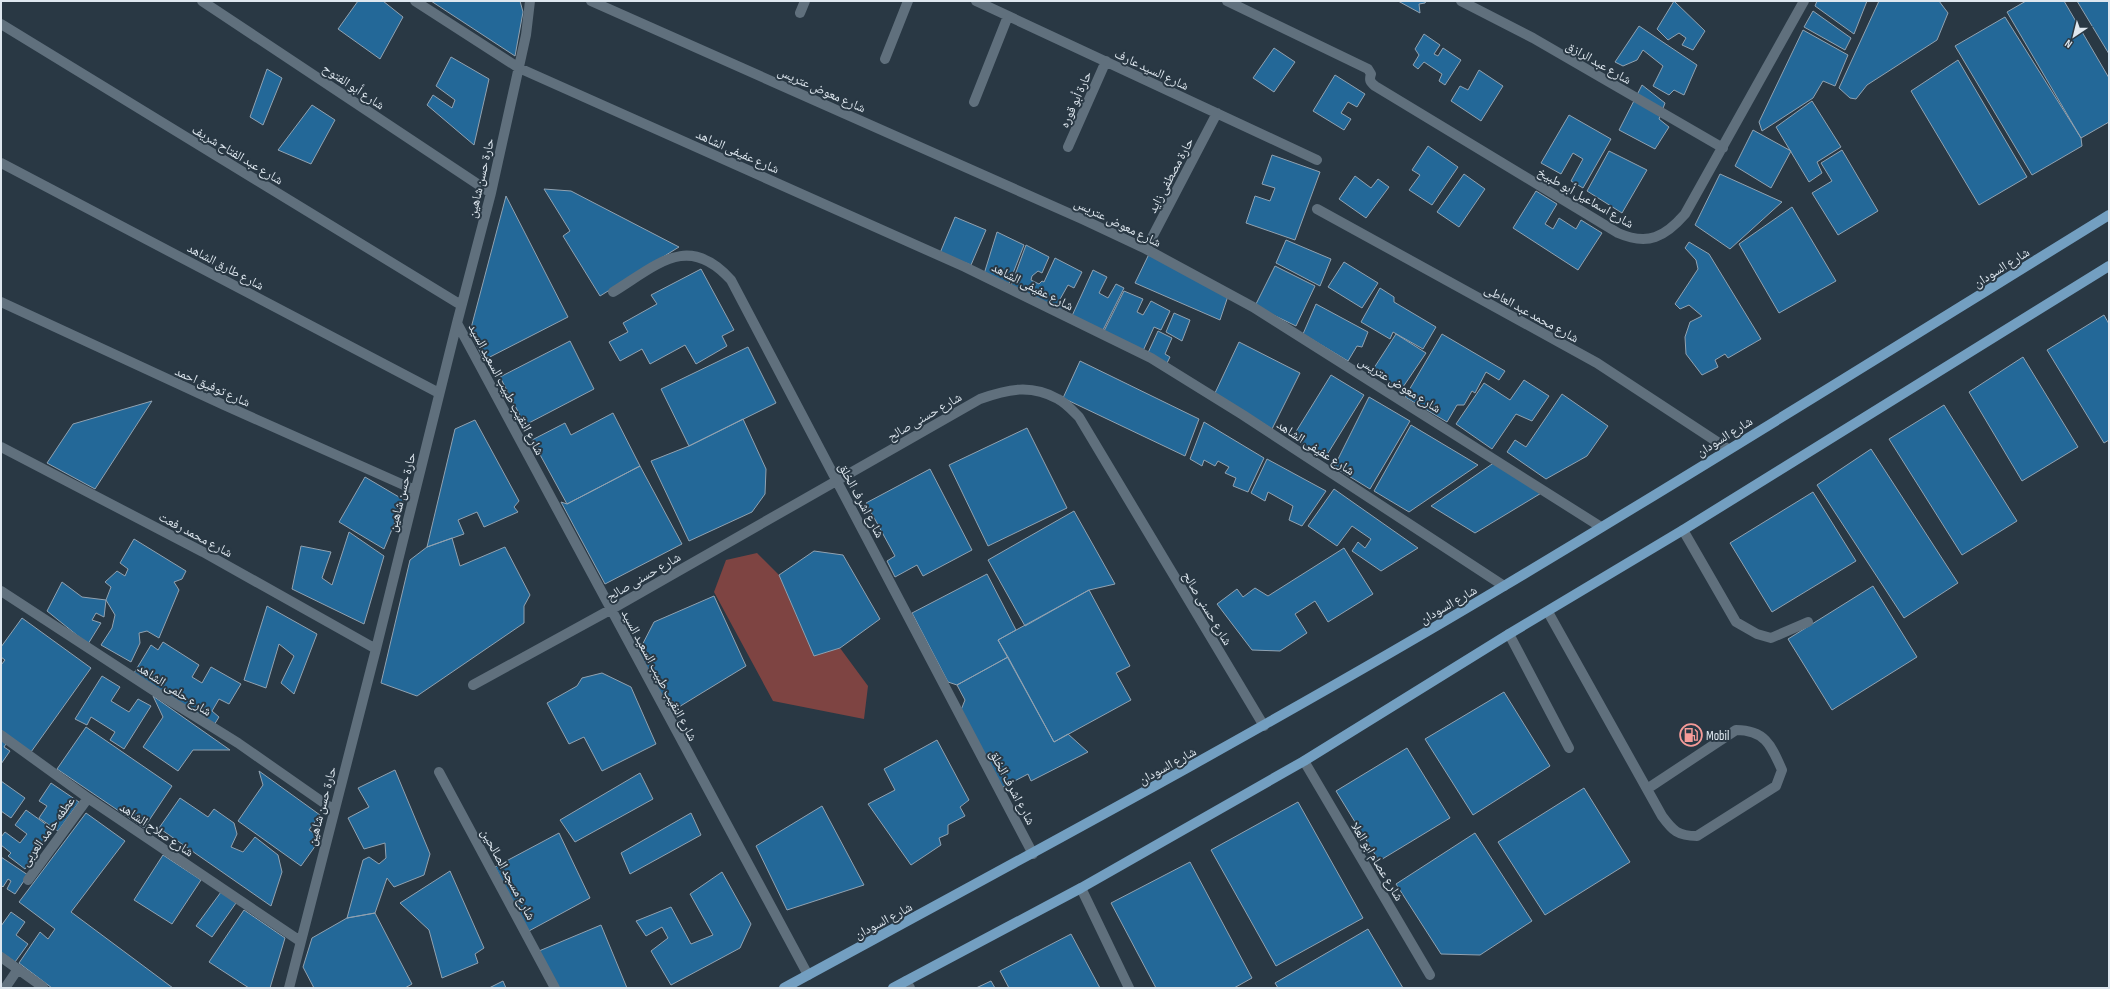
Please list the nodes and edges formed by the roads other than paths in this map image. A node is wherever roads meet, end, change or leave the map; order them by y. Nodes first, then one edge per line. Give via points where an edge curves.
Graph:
1 (202, 1) edge
2 (415, 1) edge
3 (530, 1) edge
4 (591, 1) edge
5 (805, 1) edge
6 (908, 1) edge
7 (976, 1) edge
8 (1227, 1) edge
9 (1461, 1) edge
10 (1804, 1) edge
11 (800, 13) dead end
12 (1008, 16) junction
13 (1, 24) edge
14 (885, 59) dead end
15 (1106, 61) junction
16 (519, 68) junction
17 (974, 102) dead end
18 (1218, 113) junction
19 (1068, 147) dead end
20 (1723, 148) junction
21 (1317, 160) dead end
22 (1, 163) edge
23 (491, 193) junction
24 (1317, 209) dead end
25 (2109, 215) edge
26 (1146, 249) junction
27 (2109, 266) edge
28 (613, 292) dead end
29 (1, 302) edge
30 (461, 305) junction
31 (457, 323) junction
32 (439, 393) junction
33 (1, 447) edge
34 (1728, 449) junction
35 (837, 480) junction
36 (415, 490) junction
37 (1601, 527) junction
38 (1683, 530) junction
39 (1504, 586) junction
40 (1, 591) edge
41 (610, 610) junction
42 (1548, 612) junction
43 (1808, 622) dead end
44 (1509, 634) junction
45 (376, 649) junction
46 (473, 685) dead end
47 (1264, 726) junction
48 (1, 735) edge
49 (1569, 748) dead end
50 (1304, 761) junction
51 (439, 772) dead end
52 (1648, 789) junction
53 (88, 798) junction
54 (334, 810) junction
55 (1033, 854) junction
56 (28, 880) dead end
57 (1080, 888) junction
58 (300, 941) junction
59 (1, 958) edge
60 (18, 969) junction
61 (808, 975) junction
62 (1430, 975) dead end
63 (908, 984) edge
64 (5, 988) edge
65 (42, 988) edge
66 (289, 988) edge
67 (555, 988) edge
68 (784, 988) edge
69 (893, 988) edge
70 (1129, 988) edge

1 - 23 street, شارع أبو الفتوح
2 - 16 street, شارع عفيفى الشاهد
3 - 16 street, حارة حسن شاهين
4 - 26 street, شارع معوض عتريس
5 - 11 street
6 - 14 street
7 - 12 street, شارع السيد عارف
8 - 20 street, شارع اسماعيل أبو طبيخ via 1368,69 1372,74 1369,79 1375,86 1630,238 1644,240 1657,237 1672,228 1685,214
9 - 20 street, شارع عبد الرازق via 1533,38
10 - 20 street, شارع اسماعيل أبو طبيخ
12 - 15 street, شارع السيد عارف
12 - 17 street
13 - 30 street, شارع عبد الفتاح شريف
15 - 18 street, شارع السيد عارف
15 - 19 street, حارة أبو قوره
16 - 23 street, حارة حسن شاهين
16 - 39 street, شارع عفيفى الشاهد via 965,267 1150,358 1250,420
18 - 21 street, شارع السيد عارف
18 - 26 street, حارة مصطفى زايد
22 - 32 street, شارع طارق الشاهد
23 - 30 street, حارة حسن شاهين
24 - 34 street, شارع محمد عبد العاطى via 1597,363
25 - 34 main road, شارع السودان
26 - 37 street, شارع معوض عتريس via 1253,306
27 - 38 main road
28 - 35 street, شارع اشرف الخلق via 671,257 688,255 705,258 720,267 731,280
29 - 36 street, شارع توفيق احمد
30 - 31 street, حارة حسن شاهين
31 - 32 street, حارة حسن شاهين
31 - 41 street, شارع النقيب طبيب السعيد السيد
32 - 36 street, حارة حسن شاهين
33 - 45 street, شارع محمد رفعت via 203,552
34 - 37 main road, شارع السودان
35 - 41 street, شارع حسنى صالح
35 - 47 street, شارع حسنى صالح via 980,399 1006,390 1033,389 1059,399 1079,417
35 - 55 street, شارع اشرف الخلق
36 - 45 street, حارة حسن شاهين
37 - 39 main road, شارع السودان
38 - 42 main road
38 - 43 street via 1736,622 1757,634 1771,638
39 - 47 main road, شارع السودان
40 - 54 street, شارع حلمى الشاهد via 238,744
41 - 46 street, شارع حسنى صالح
41 - 61 street, شارع النقيب طبيب السعيد السيد
42 - 44 main road
42 - 52 street
44 - 49 street
44 - 50 main road
45 - 54 street, حارة حسن شاهين
47 - 55 main road, شارع السودان
48 - 53 street, شارع صلاح الشاهد
50 - 57 main road
50 - 62 street, شارع عصام ابو العلا
51 - 67 street, شارع مسجد الصالحين
52 - 52 street via 1670,827 1683,836 1697,836 1776,786 1782,770 1763,737 1753,731 1736,730
53 - 56 street, عطفه حامد العربى
53 - 58 street, شارع صلاح الشاهد
54 - 58 street, حارة حسن شاهين
55 - 61 main road, شارع السودان
57 - 63 main road
57 - 70 street
58 - 66 street, حارة حسن شاهين
59 - 60 street
60 - 64 street
60 - 65 street
61 - 68 main road, شارع السودان
63 - 69 main road

